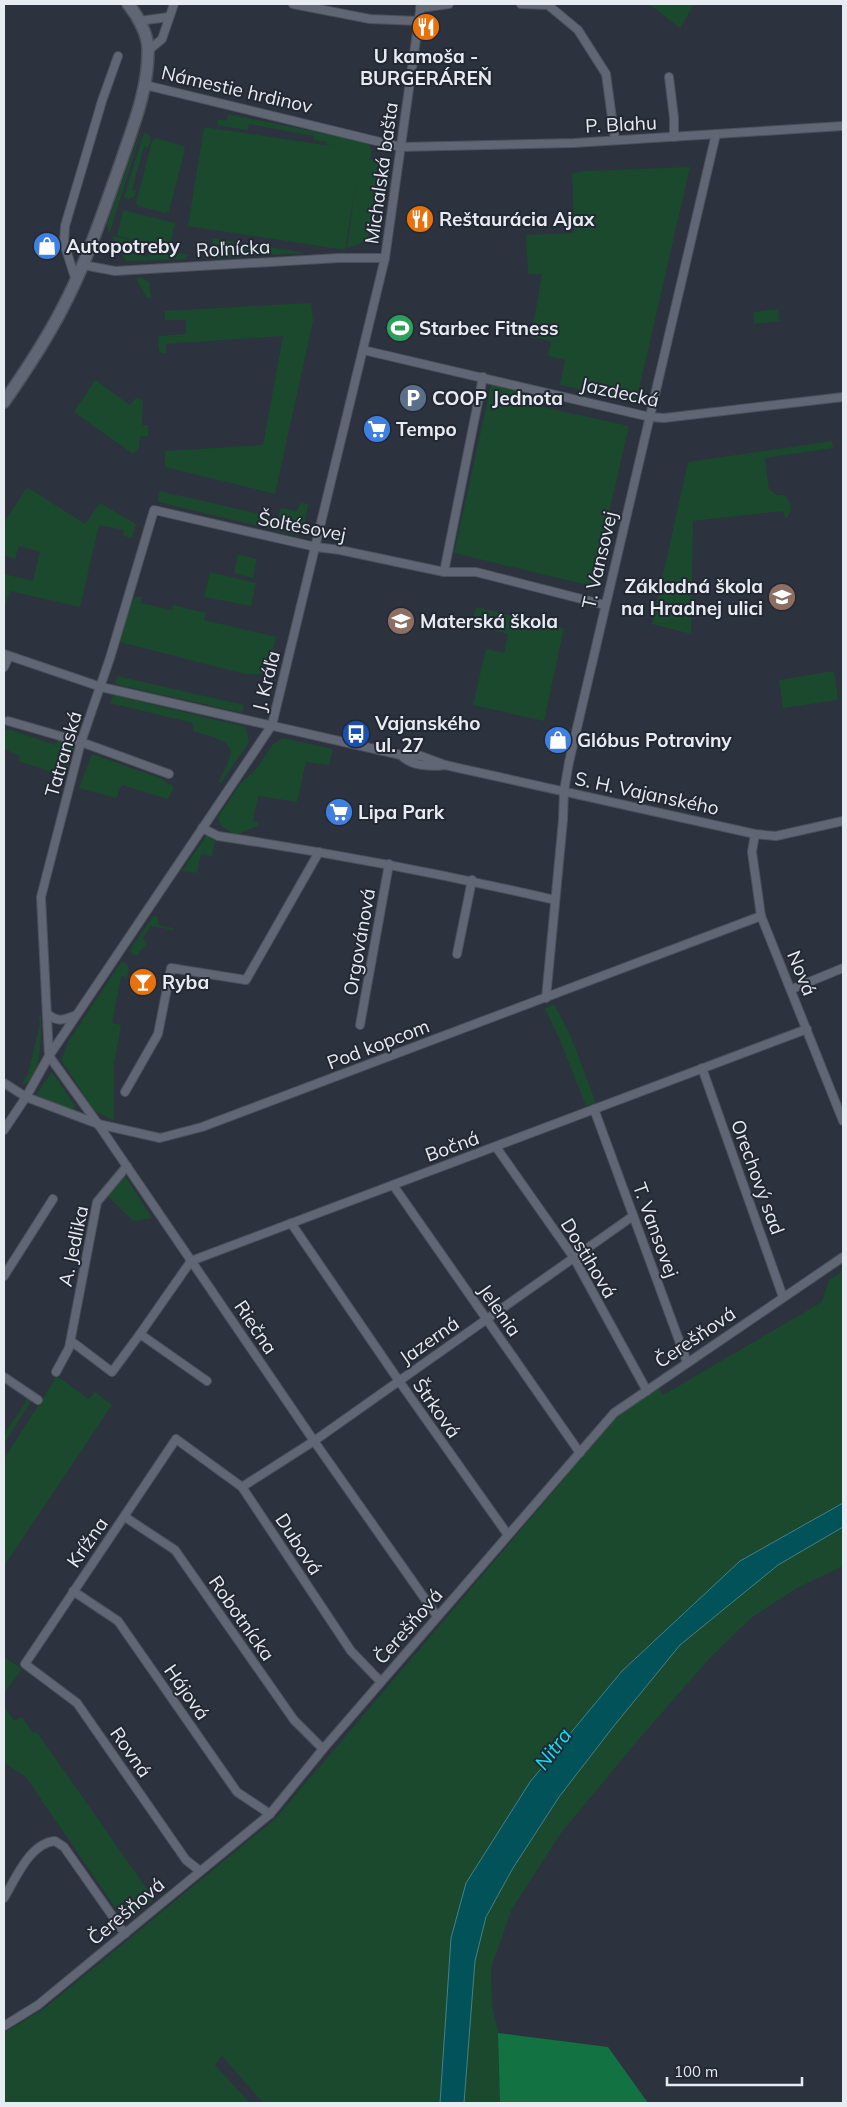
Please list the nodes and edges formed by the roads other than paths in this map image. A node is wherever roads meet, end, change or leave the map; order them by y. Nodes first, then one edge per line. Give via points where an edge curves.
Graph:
1 (128, 4) edge
2 (174, 4) edge
3 (293, 4) edge
4 (450, 4) edge
5 (521, 4) edge
6 (548, 4) edge
7 (421, 6) edge
8 (169, 17) junction
9 (419, 21) junction
10 (139, 22) junction
11 (149, 50) junction
12 (118, 56) dead end
13 (669, 77) dead end
14 (144, 85) junction
15 (843, 126) edge
16 (716, 134) junction
17 (674, 137) junction
18 (615, 140) junction
19 (401, 146) junction
20 (385, 258) junction
21 (83, 265) junction
22 (76, 281) junction
23 (364, 350) junction
24 (483, 378) junction
25 (843, 398) edge
26 (4, 402) edge
27 (650, 417) junction
28 (154, 510) joint
29 (316, 547) junction
30 (444, 572) junction
31 (605, 604) junction
32 (6, 655) edge
33 (4, 667) edge
34 (100, 687) junction
35 (8, 721) dead end
36 (272, 725) junction
37 (81, 742) junction
38 (170, 774) dead end
39 (564, 791) junction
40 (843, 821) edge
41 (202, 828) junction
42 (755, 834) junction
43 (319, 852) junction
44 (389, 864) junction
45 (472, 880) junction
46 (555, 900) junction
47 (761, 916) junction
48 (456, 954) dead end
49 (843, 968) edge
50 (792, 989) junction
51 (546, 998) junction
52 (47, 1012) junction
53 (77, 1014) junction
54 (360, 1025) dead end
55 (807, 1029) junction
56 (49, 1056) junction
57 (702, 1068) junction
58 (4, 1083) edge
59 (125, 1092) dead end
60 (26, 1097) junction
61 (594, 1109) junction
62 (843, 1121) edge
63 (98, 1124) junction
64 (4, 1130) edge
65 (496, 1147) junction
66 (127, 1166) junction
67 (393, 1185) junction
68 (53, 1199) dead end
69 (633, 1216) junction
70 (291, 1223) junction
71 (843, 1257) edge
72 (574, 1258) junction
73 (191, 1261) junction
74 (4, 1276) edge
75 (783, 1297) junction
76 (487, 1320) junction
77 (140, 1334) junction
78 (71, 1342) junction
79 (687, 1362) junction
80 (56, 1372) dead end
81 (4, 1377) edge
82 (207, 1381) dead end
83 (399, 1382) junction
84 (647, 1390) junction
85 (38, 1400) dead end
86 (176, 1439) joint
87 (314, 1441) junction
88 (580, 1453) junction
89 (242, 1487) junction
90 (125, 1517) junction
91 (508, 1536) junction
92 (73, 1591) junction
93 (438, 1616) junction
94 (25, 1664) joint
95 (381, 1682) junction
96 (323, 1749) junction
97 (270, 1814) junction
98 (200, 1870) junction
99 (4, 1898) edge
100 (125, 1934) junction
101 (4, 2026) edge

1 - 10 main road
2 - 8 street
3 - 9 street via 370,19
4 - 7 street
5 - 6 street
6 - 18 street via 578,30 606,74
7 - 9 street, Michalská bašta
8 - 10 street
8 - 11 street via 162,39
9 - 19 street, Michalská bašta
10 - 11 main road
11 - 14 main road
12 - 22 street via 65,226 64,243
13 - 17 street
14 - 19 street, Námestie hrdinov via 173,89
14 - 21 main road, Námestie hrdinov via 143,99
15 - 16 street, P. Blahu
16 - 17 street, P. Blahu
16 - 27 street, T. Vansovej
17 - 18 street, P. Blahu
18 - 19 street, P. Blahu
19 - 20 street, Michalská bašta
20 - 21 street, Roľnícka via 115,271
20 - 23 street, J. Kráľa
21 - 22 main road, Námestie hrdinov
22 - 26 main road, Námestie hrdinov via 34,359
23 - 24 street, Jazdecká
23 - 29 street, J. Kráľa
24 - 27 street, Jazdecká
24 - 30 street
25 - 27 street, Jazdecká
27 - 31 street, T. Vansovej
28 - 29 street, Šoltésovej
28 - 34 street, Tatranská
29 - 30 street, Šoltésovej
29 - 36 street, J. Kráľa
30 - 31 street, Šoltésovej via 476,572
31 - 39 street, T. Vansovej
32 - 33 street
32 - 34 street, S. H. Vajanského
34 - 36 street, S. H. Vajanského
34 - 37 street, Tatranská
35 - 37 street
36 - 39 street, S. H. Vajanského via 401,755 421,756 445,765
36 - 41 street, J. Kráľa
37 - 38 street
37 - 52 street, Tatranská via 41,897
39 - 42 street, S. H. Vajanského
39 - 46 street, T. Vansovej
40 - 42 street, S. H. Vajanského via 776,836
41 - 43 street, Orgovánová via 218,836
41 - 53 street, J. Kráľa
42 - 47 street, Nová via 752,852
43 - 44 street, Orgovánová
43 - 59 street via 246,980 171,968 158,1034
44 - 45 street, Orgovánová
44 - 54 street, Orgovánová
45 - 46 street, Orgovánová
45 - 48 street
46 - 51 street, T. Vansovej
47 - 50 street, Nová
47 - 51 street, Pod kopcom
49 - 50 street
50 - 55 street, Nová
51 - 63 street, Pod kopcom via 202,1127 160,1138
52 - 53 street via 53,1019 62,1021
52 - 56 street, Tatranská
53 - 56 street, J. Kráľa
55 - 57 street, Bočná
55 - 62 street, Nová
56 - 60 street
56 - 63 street, Riečna
57 - 61 street, Bočná
57 - 75 street, Orechový sad
58 - 60 street, Pod kopcom
60 - 63 street, Pod kopcom
60 - 64 street
61 - 65 street, Bočná
61 - 69 street, T. Vansovej
63 - 66 street, Riečna
65 - 67 street, Bočná
65 - 72 street, Dostihová
66 - 73 street, Riečna
66 - 78 street, A. Jedlika via 97,1202
67 - 70 street, Bočná
67 - 76 street, Jelenia
68 - 74 street
69 - 72 street, Jazerná
69 - 79 street, T. Vansovej
70 - 73 street, Bočná
70 - 83 street, Štrková
71 - 75 street, Čerešňová
72 - 76 street, Jazerná
72 - 84 street, Dostihová
73 - 77 street
73 - 87 street, Riečna
75 - 79 street, Čerešňová
76 - 83 street, Jazerná
76 - 88 street, Jelenia
77 - 78 street via 112,1372
77 - 82 street
78 - 80 street, A. Jedlika
79 - 84 street, Čerešňová
81 - 85 street
83 - 87 street, Jazerná
83 - 91 street, Štrková
84 - 88 street, Čerešňová via 614,1413
86 - 89 street, Dubová
86 - 90 street, Krížna
87 - 89 street, Jazerná
87 - 93 street, Riečna
88 - 91 street, Čerešňová
89 - 95 street, Dubová via 351,1651
90 - 92 street, Krížna
90 - 96 street, Robotnícka via 175,1550 294,1720
91 - 93 street, Čerešňová
92 - 94 street, Krížna
92 - 97 street, Hájová via 118,1621 237,1792
93 - 95 street, Čerešňová
94 - 98 street, Rovná via 77,1703 186,1860
95 - 96 street, Čerešňová
96 - 97 street, Čerešňová
97 - 98 street, Čerešňová
98 - 100 street, Čerešňová
99 - 100 street via 33,1852 45,1842 55,1840 64,1847
100 - 101 street, Čerešňová via 38,2005

